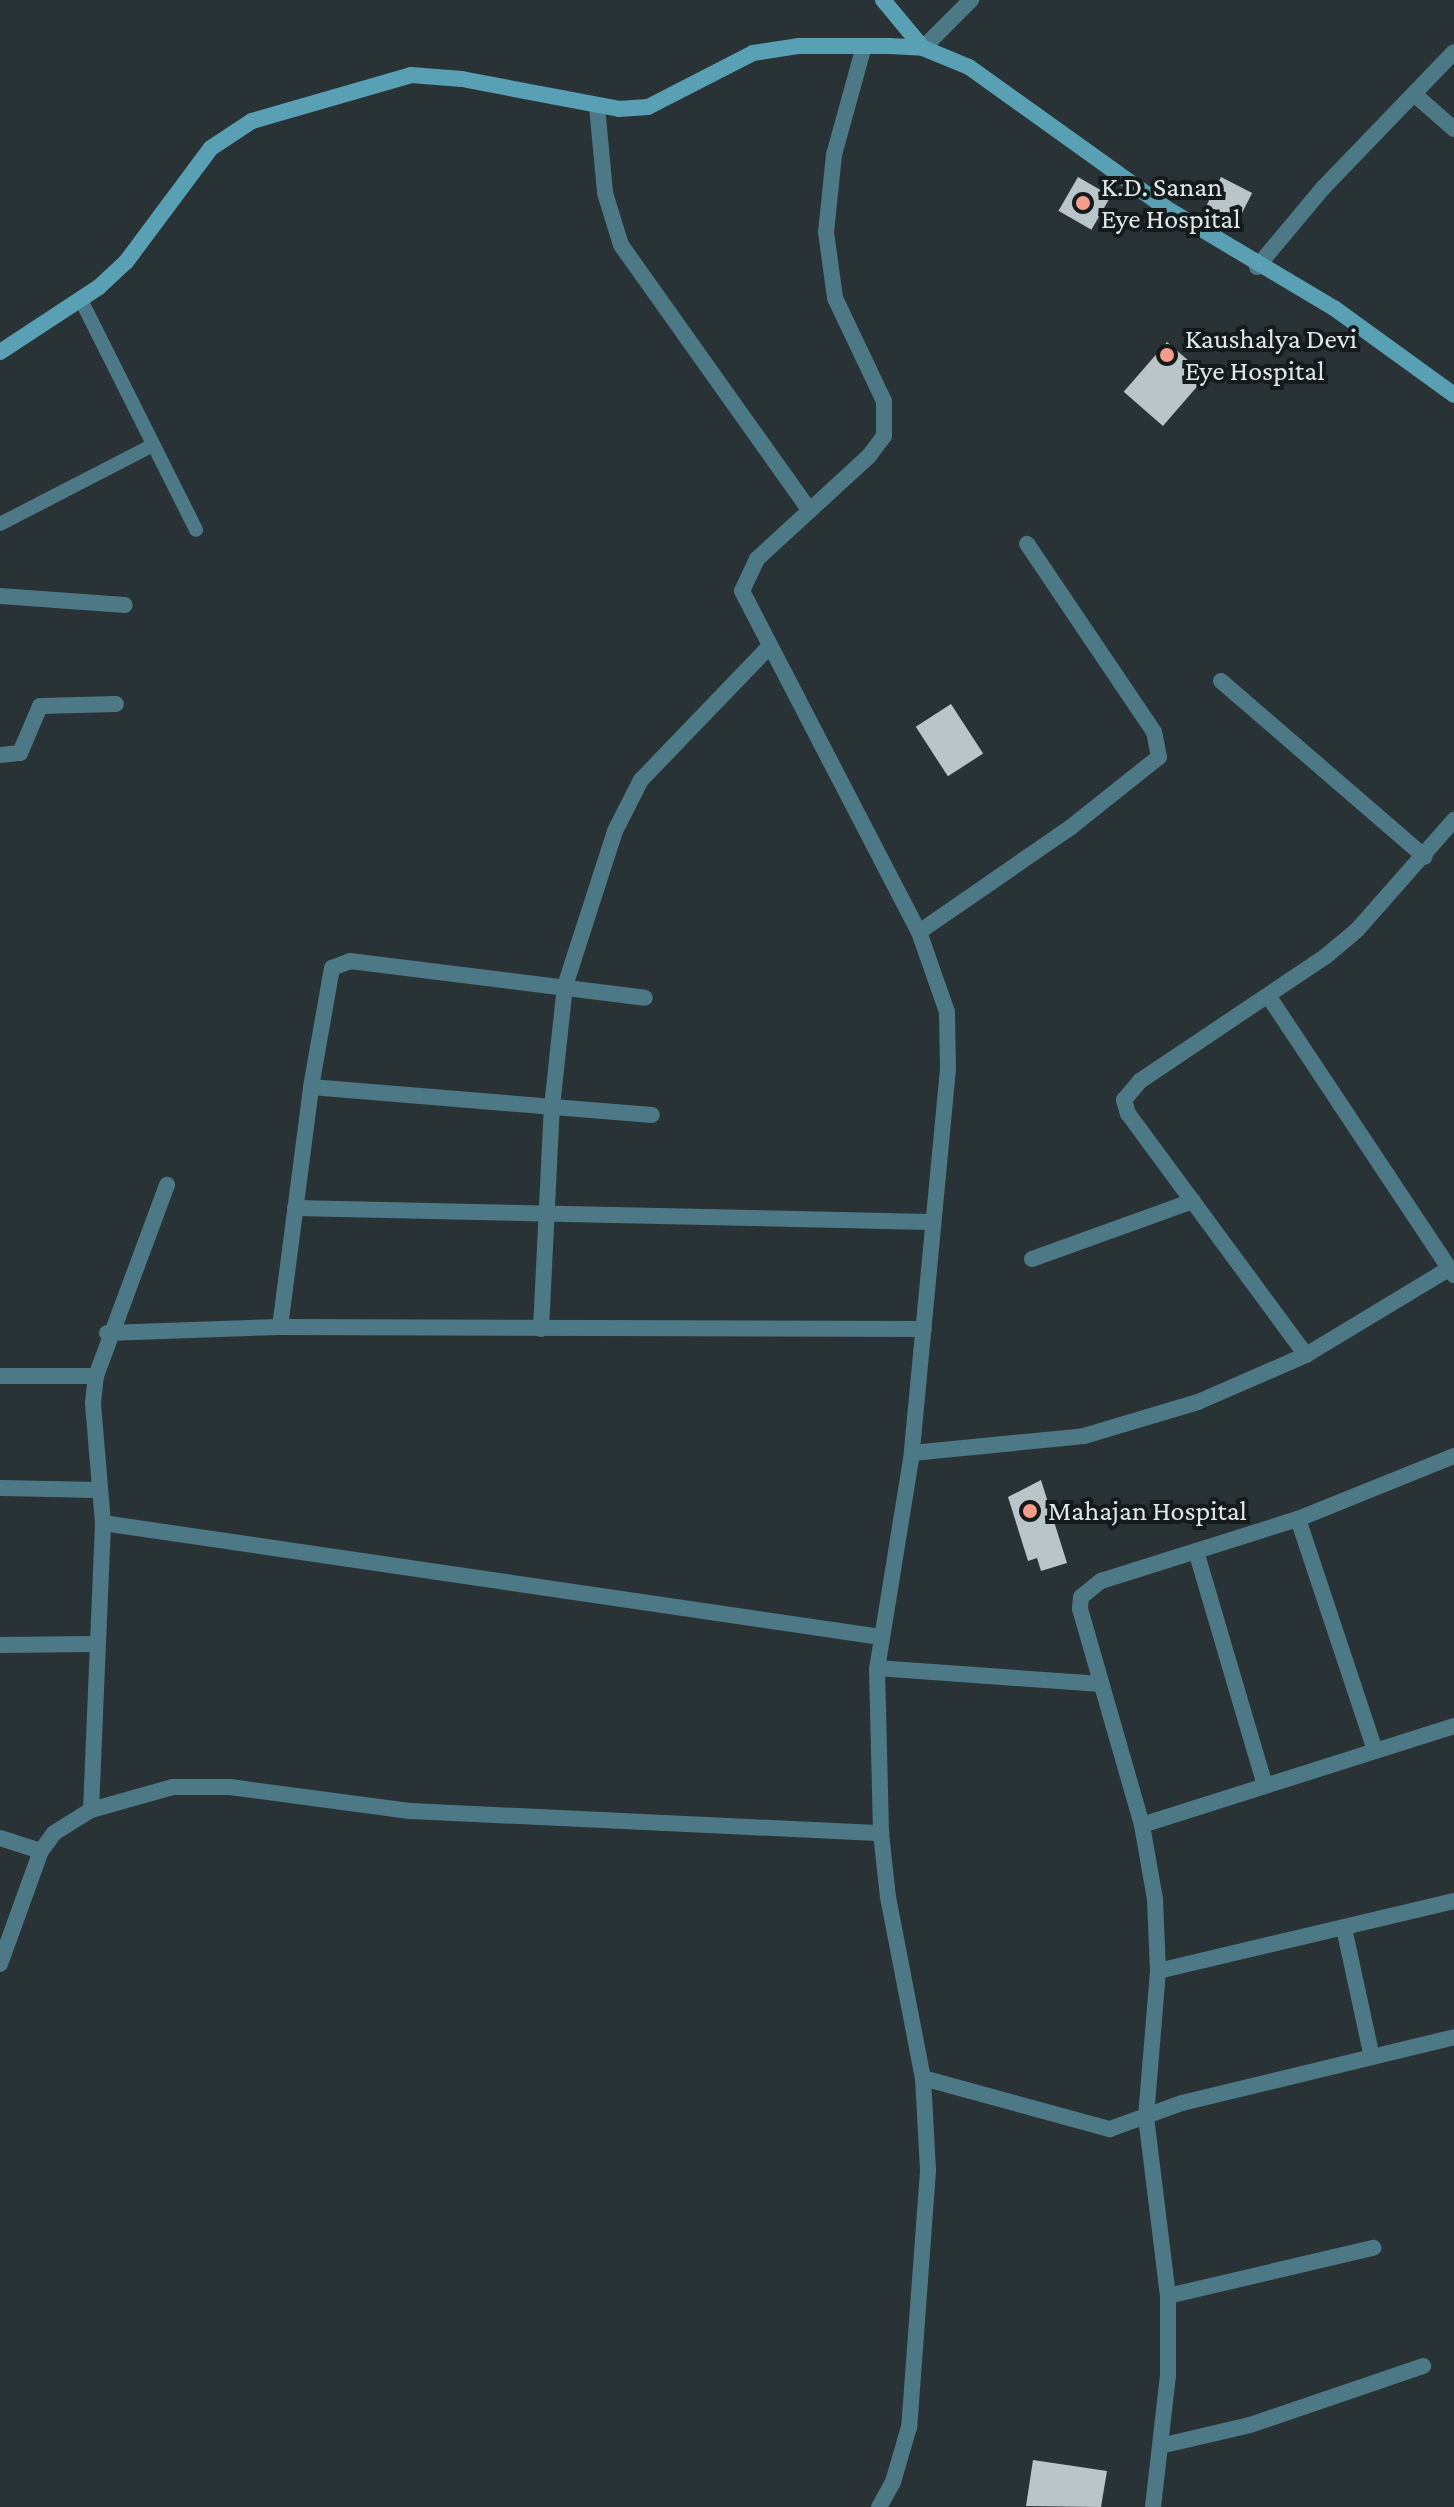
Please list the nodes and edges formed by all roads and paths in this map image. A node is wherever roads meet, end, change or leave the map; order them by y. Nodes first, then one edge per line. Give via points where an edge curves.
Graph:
1 (883, 0) edge
2 (971, 0) edge
3 (864, 46) junction
4 (923, 48) junction
5 (1454, 52) edge
6 (1414, 94) junction
7 (597, 106) junction
8 (1454, 129) edge
9 (1257, 267) junction
10 (81, 300) junction
11 (0, 352) edge
12 (1454, 395) edge
13 (153, 445) junction
14 (809, 510) junction
15 (0, 524) edge
16 (196, 530) dead end
17 (1027, 544) dead end
18 (0, 596) edge
19 (125, 605) dead end
20 (768, 648) junction
21 (1221, 681) dead end
22 (116, 704) dead end
23 (0, 755) edge
24 (1454, 820) edge
25 (1425, 857) junction
26 (919, 932) junction
27 (565, 986) junction
28 (1269, 997) junction
29 (645, 998) dead end
30 (311, 1087) junction
31 (552, 1107) junction
32 (652, 1115) dead end
33 (167, 1185) dead end
34 (1193, 1201) junction
35 (295, 1208) junction
36 (546, 1217) junction
37 (931, 1222) junction
38 (1032, 1259) dead end
39 (1452, 1271) edge
40 (280, 1327) junction
41 (541, 1329) junction
42 (924, 1329) junction
43 (107, 1333) junction
44 (1306, 1355) junction
45 (0, 1376) edge
46 (96, 1376) junction
47 (912, 1453) junction
48 (1454, 1456) edge
49 (0, 1488) edge
50 (98, 1490) junction
51 (1298, 1519) junction
52 (103, 1523) junction
53 (1196, 1551) junction
54 (881, 1637) junction
55 (97, 1644) junction
56 (0, 1645) edge
57 (877, 1668) junction
58 (1101, 1684) junction
59 (1454, 1726) edge
60 (1375, 1750) junction
61 (1265, 1785) junction
62 (91, 1810) junction
63 (1142, 1825) junction
64 (881, 1833) junction
65 (0, 1838) edge
66 (41, 1851) junction
67 (1454, 1901) edge
68 (1344, 1928) junction
69 (0, 1964) edge
70 (1158, 1971) junction
71 (1454, 2037) edge
72 (1372, 2057) junction
73 (923, 2078) junction
74 (1146, 2117) junction
75 (1373, 2248) dead end
76 (1168, 2296) junction
77 (1423, 2366) dead end
78 (1160, 2446) junction
79 (879, 2507) edge
80 (1153, 2507) edge

1 - 4 street
2 - 4 street
3 - 4 street
3 - 7 street via 776,48 732,63 648,107
3 - 14 street via 834,155 826,232 835,298 879,386 887,416 884,436 869,456
4 - 9 street via 969,67
5 - 6 street
6 - 8 street
6 - 9 street via 1324,187
7 - 10 street via 462,79 411,75 252,121 211,148 126,262
7 - 14 street via 605,193 621,245
9 - 12 street via 1334,308
10 - 11 street
10 - 13 lane
13 - 15 lane
13 - 16 lane
14 - 20 street via 746,574 742,591
17 - 26 street via 1154,732 1159,757 1071,827
18 - 19 street
20 - 26 street
20 - 27 street via 657,761 627,801
21 - 25 street
22 - 23 street via 40,706 20,753
24 - 25 street
25 - 28 street via 1357,930
26 - 37 street via 947,1012 948,1069
27 - 29 street
27 - 30 street via 339,962 329,977
27 - 31 street
28 - 34 street via 1140,1081 1124,1100 1128,1114
28 - 39 street
30 - 31 street
30 - 35 street
31 - 32 street
31 - 36 street
33 - 43 street
34 - 38 street
34 - 44 street
35 - 36 street
35 - 40 street
36 - 37 street
36 - 41 street
37 - 42 street
39 - 44 street
40 - 41 street
40 - 43 street
41 - 42 street
42 - 47 street
43 - 46 street
44 - 47 street via 1198,1402 1084,1436
45 - 46 street
46 - 50 street
47 - 54 street
48 - 51 street
49 - 50 street
50 - 52 street
51 - 53 street
51 - 60 street
52 - 54 street
52 - 55 street
53 - 58 street via 1084,1590 1080,1609
53 - 61 street
54 - 57 street
55 - 56 street
55 - 62 street
57 - 58 street
57 - 64 street
58 - 63 street
59 - 60 street
60 - 61 street
61 - 63 street
62 - 64 street via 173,1787 199,1786 411,1811
62 - 66 street via 54,1833
63 - 70 street via 1155,1899
64 - 73 street
65 - 66 street
66 - 69 street
67 - 68 street
68 - 70 street
68 - 72 street
70 - 74 street
71 - 72 street
72 - 74 street via 1182,2103
73 - 74 street via 1094,2129 1124,2127
73 - 79 street via 928,2171 913,2396 903,2451
74 - 76 street
75 - 76 street
76 - 78 street via 1168,2375
77 - 78 street via 1250,2425
78 - 80 street

